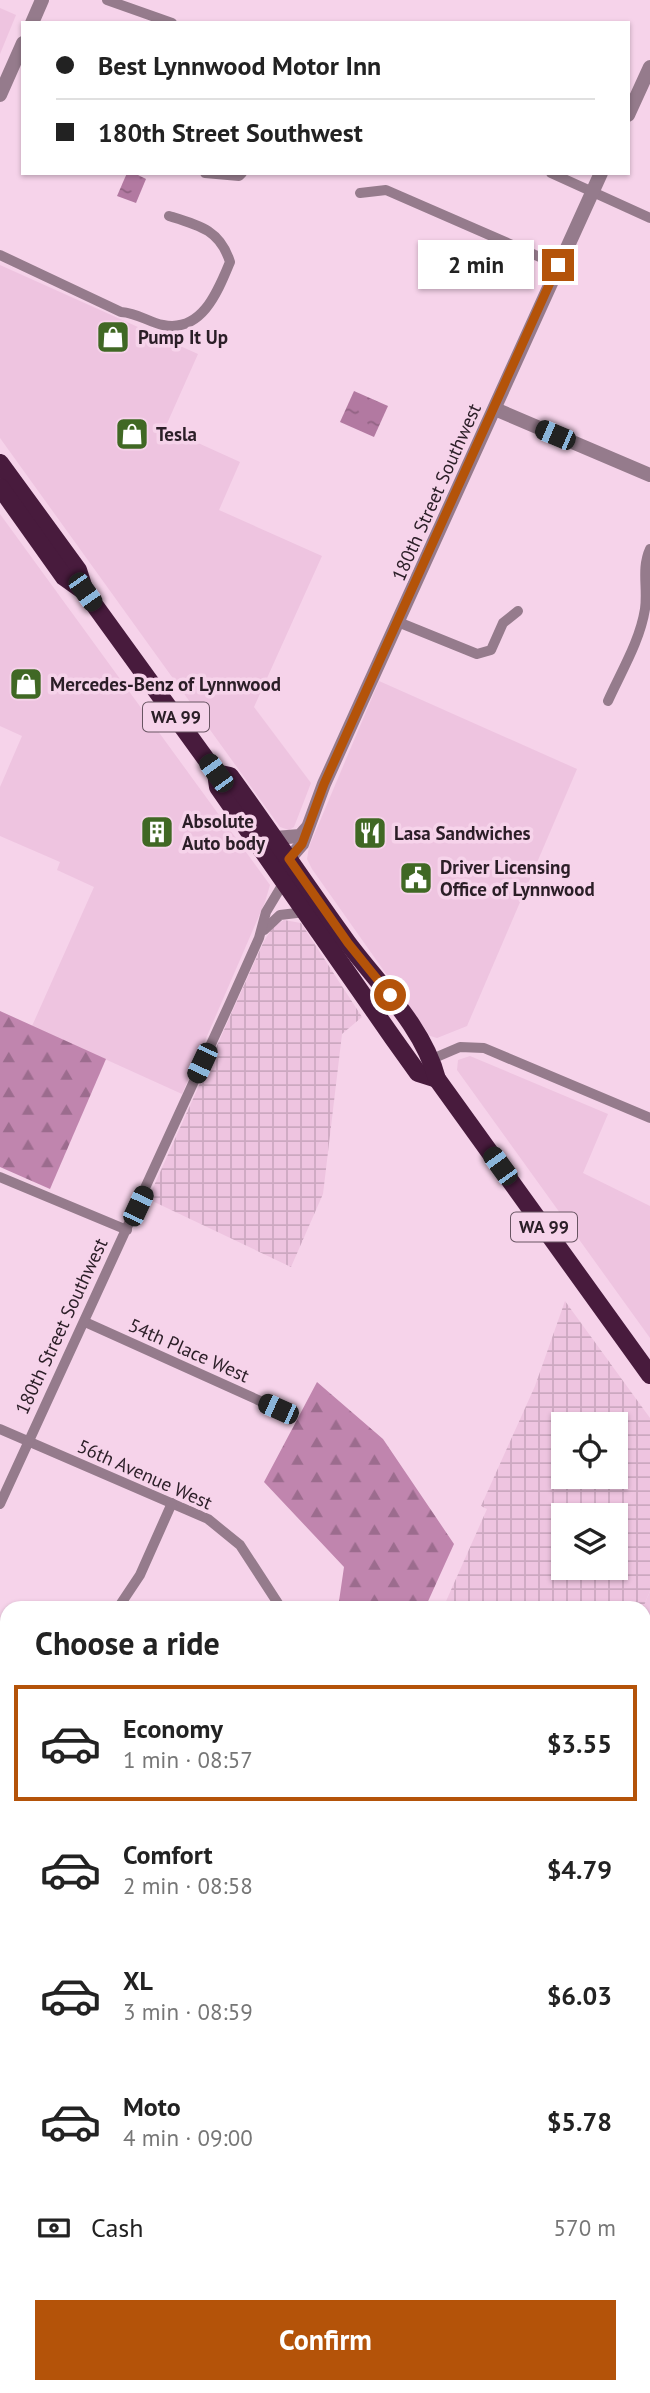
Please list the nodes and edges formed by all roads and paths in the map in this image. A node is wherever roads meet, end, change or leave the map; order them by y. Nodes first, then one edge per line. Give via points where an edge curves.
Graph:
1 (42, 0) edge
2 (107, 0) edge
3 (33, 21) edge
4 (166, 21) edge
5 (21, 53) edge
6 (650, 67) edge
7 (17, 73) edge
8 (0, 94) edge
9 (630, 110) edge
10 (555, 175) edge
11 (600, 175) edge
12 (593, 192) junction
13 (360, 193) dead end
14 (169, 216) dead end
15 (650, 218) edge
16 (0, 255) edge
17 (558, 265) junction
18 (495, 409) junction
19 (0, 463) edge
20 (650, 475) edge
21 (0, 487) edge
22 (14, 506) junction
23 (63, 549) junction
24 (650, 550) edge
25 (85, 592) junction
26 (518, 611) dead end
27 (398, 622) junction
28 (608, 701) dead end
29 (216, 773) junction
30 (307, 828) junction
31 (249, 833) junction
32 (275, 838) junction
33 (289, 859) junction
34 (284, 882) junction
35 (305, 912) junction
36 (260, 934) junction
37 (342, 935) junction
38 (398, 1044) junction
39 (432, 1059) junction
40 (437, 1079) junction
41 (650, 1118) edge
42 (0, 1177) edge
43 (127, 1230) junction
44 (85, 1322) junction
45 (650, 1375) edge
46 (278, 1409) dead end
47 (0, 1429) edge
48 (28, 1442) junction
49 (172, 1503) junction
50 (0, 1504) edge
51 (123, 1601) edge
52 (276, 1601) edge

1 - 3 street
2 - 4 street
5 - 7 street
6 - 9 street
7 - 8 street
10 - 12 street
11 - 12 street, 180th Street Southwest
12 - 15 street
12 - 17 street, 180th Street Southwest
13 - 17 street via 386,190
14 - 16 street via 215,235 230,262 204,313 186,324 164,325 121,312
17 - 18 street, 180th Street Southwest
18 - 20 street
18 - 27 street, 180th Street Southwest
19 - 23 highway, WA 99
21 - 22 highway, WA 99
22 - 23 highway via 29,516 50,544
22 - 25 highway, WA 99 via 64,577
23 - 25 highway, WA 99 via 78,570
24 - 28 street via 644,562 645,609
25 - 29 highway, WA 99
26 - 27 street via 503,623 491,650 477,654
27 - 30 street, 180th Street Southwest
29 - 31 highway, WA 99 via 218,787
29 - 32 highway, WA 99 via 230,776
30 - 32 street via 300,836
30 - 33 street, 180th Street Southwest via 300,848
31 - 33 highway via 280,859
31 - 34 highway, WA 99
32 - 33 highway, WA 99
33 - 37 highway, WA 99
34 - 35 highway, WA 99
34 - 36 street, 180th Street Southwest
34 - 37 highway via 296,887
35 - 36 street via 280,915
35 - 38 highway, WA 99
36 - 43 street, 180th Street Southwest
37 - 39 highway, WA 99 via 398,1006
38 - 39 highway
38 - 40 highway, WA 99 via 418,1073
39 - 40 highway, WA 99
39 - 41 street via 460,1047 484,1048
40 - 45 highway, WA 99
42 - 43 street
43 - 44 street, 180th Street Southwest
44 - 46 street, 54th Place West
44 - 48 street, 180th Street Southwest
47 - 48 street, 56th Avenue West
48 - 49 street, 56th Avenue West
48 - 50 street, 180th Street Southwest
49 - 51 street via 140,1575
49 - 52 street, 56th Avenue West via 208,1519 233,1537

